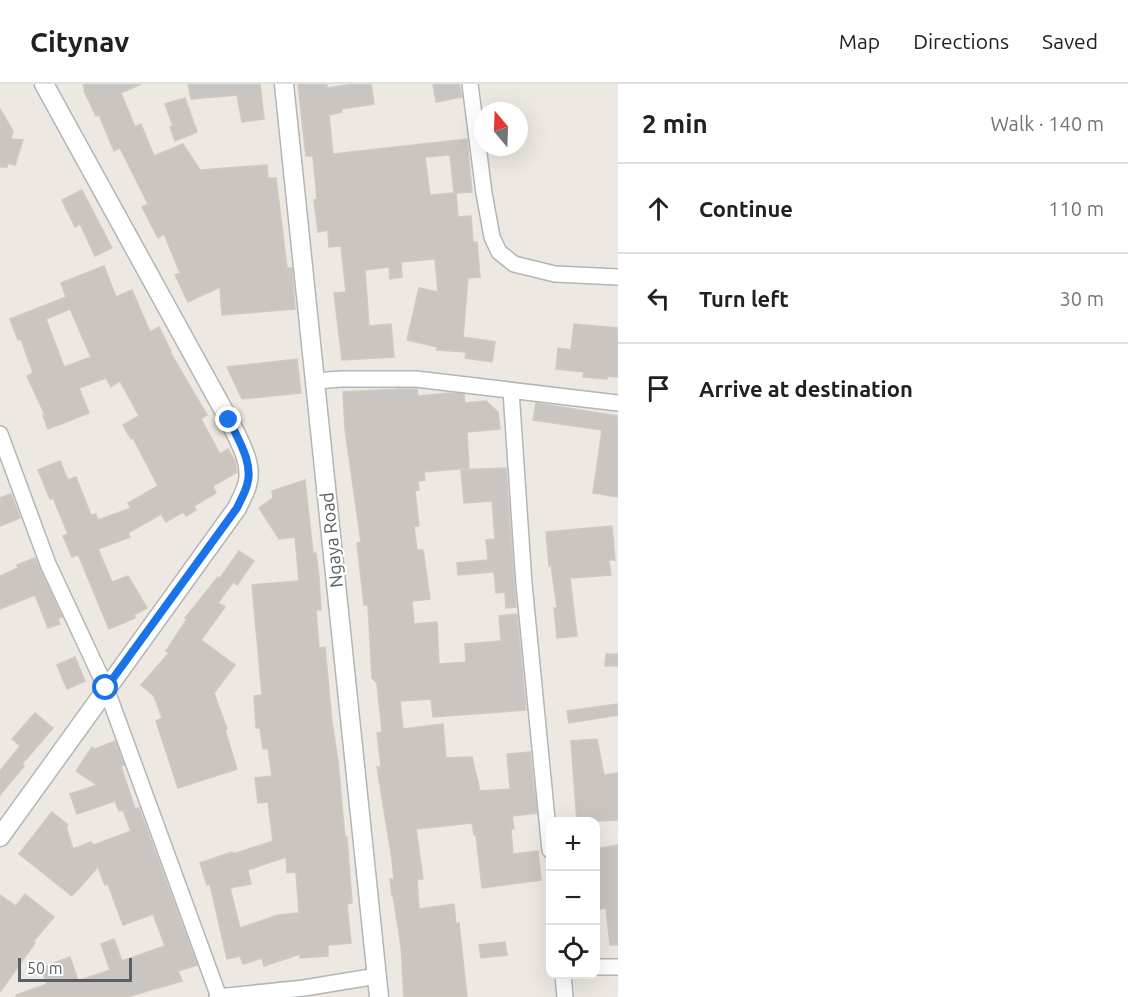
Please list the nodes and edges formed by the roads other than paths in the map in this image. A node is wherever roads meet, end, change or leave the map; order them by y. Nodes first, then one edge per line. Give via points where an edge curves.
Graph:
1 (44, 84) edge
2 (284, 84) edge
3 (470, 84) edge
4 (618, 277) edge
5 (315, 381) junction
6 (511, 391) junction
7 (618, 403) edge
8 (0, 434) edge
9 (106, 688) junction
10 (547, 817) edge
11 (0, 837) edge
12 (600, 967) edge
13 (618, 967) edge
14 (377, 976) junction
15 (563, 979) edge
16 (218, 997) edge
17 (379, 997) edge
18 (565, 997) edge

1 - 9 street via 229,420 246,456 249,474 237,508
2 - 5 street, Ngaya Road
3 - 4 street via 484,193 492,237 499,252 514,264 555,274
5 - 6 street via 416,379
5 - 14 street, Ngaya Road
6 - 7 street
6 - 10 street via 524,584
8 - 9 street via 48,564
9 - 11 street
9 - 16 street
12 - 13 street
14 - 16 street
14 - 17 street, Ngaya Road
15 - 18 street

